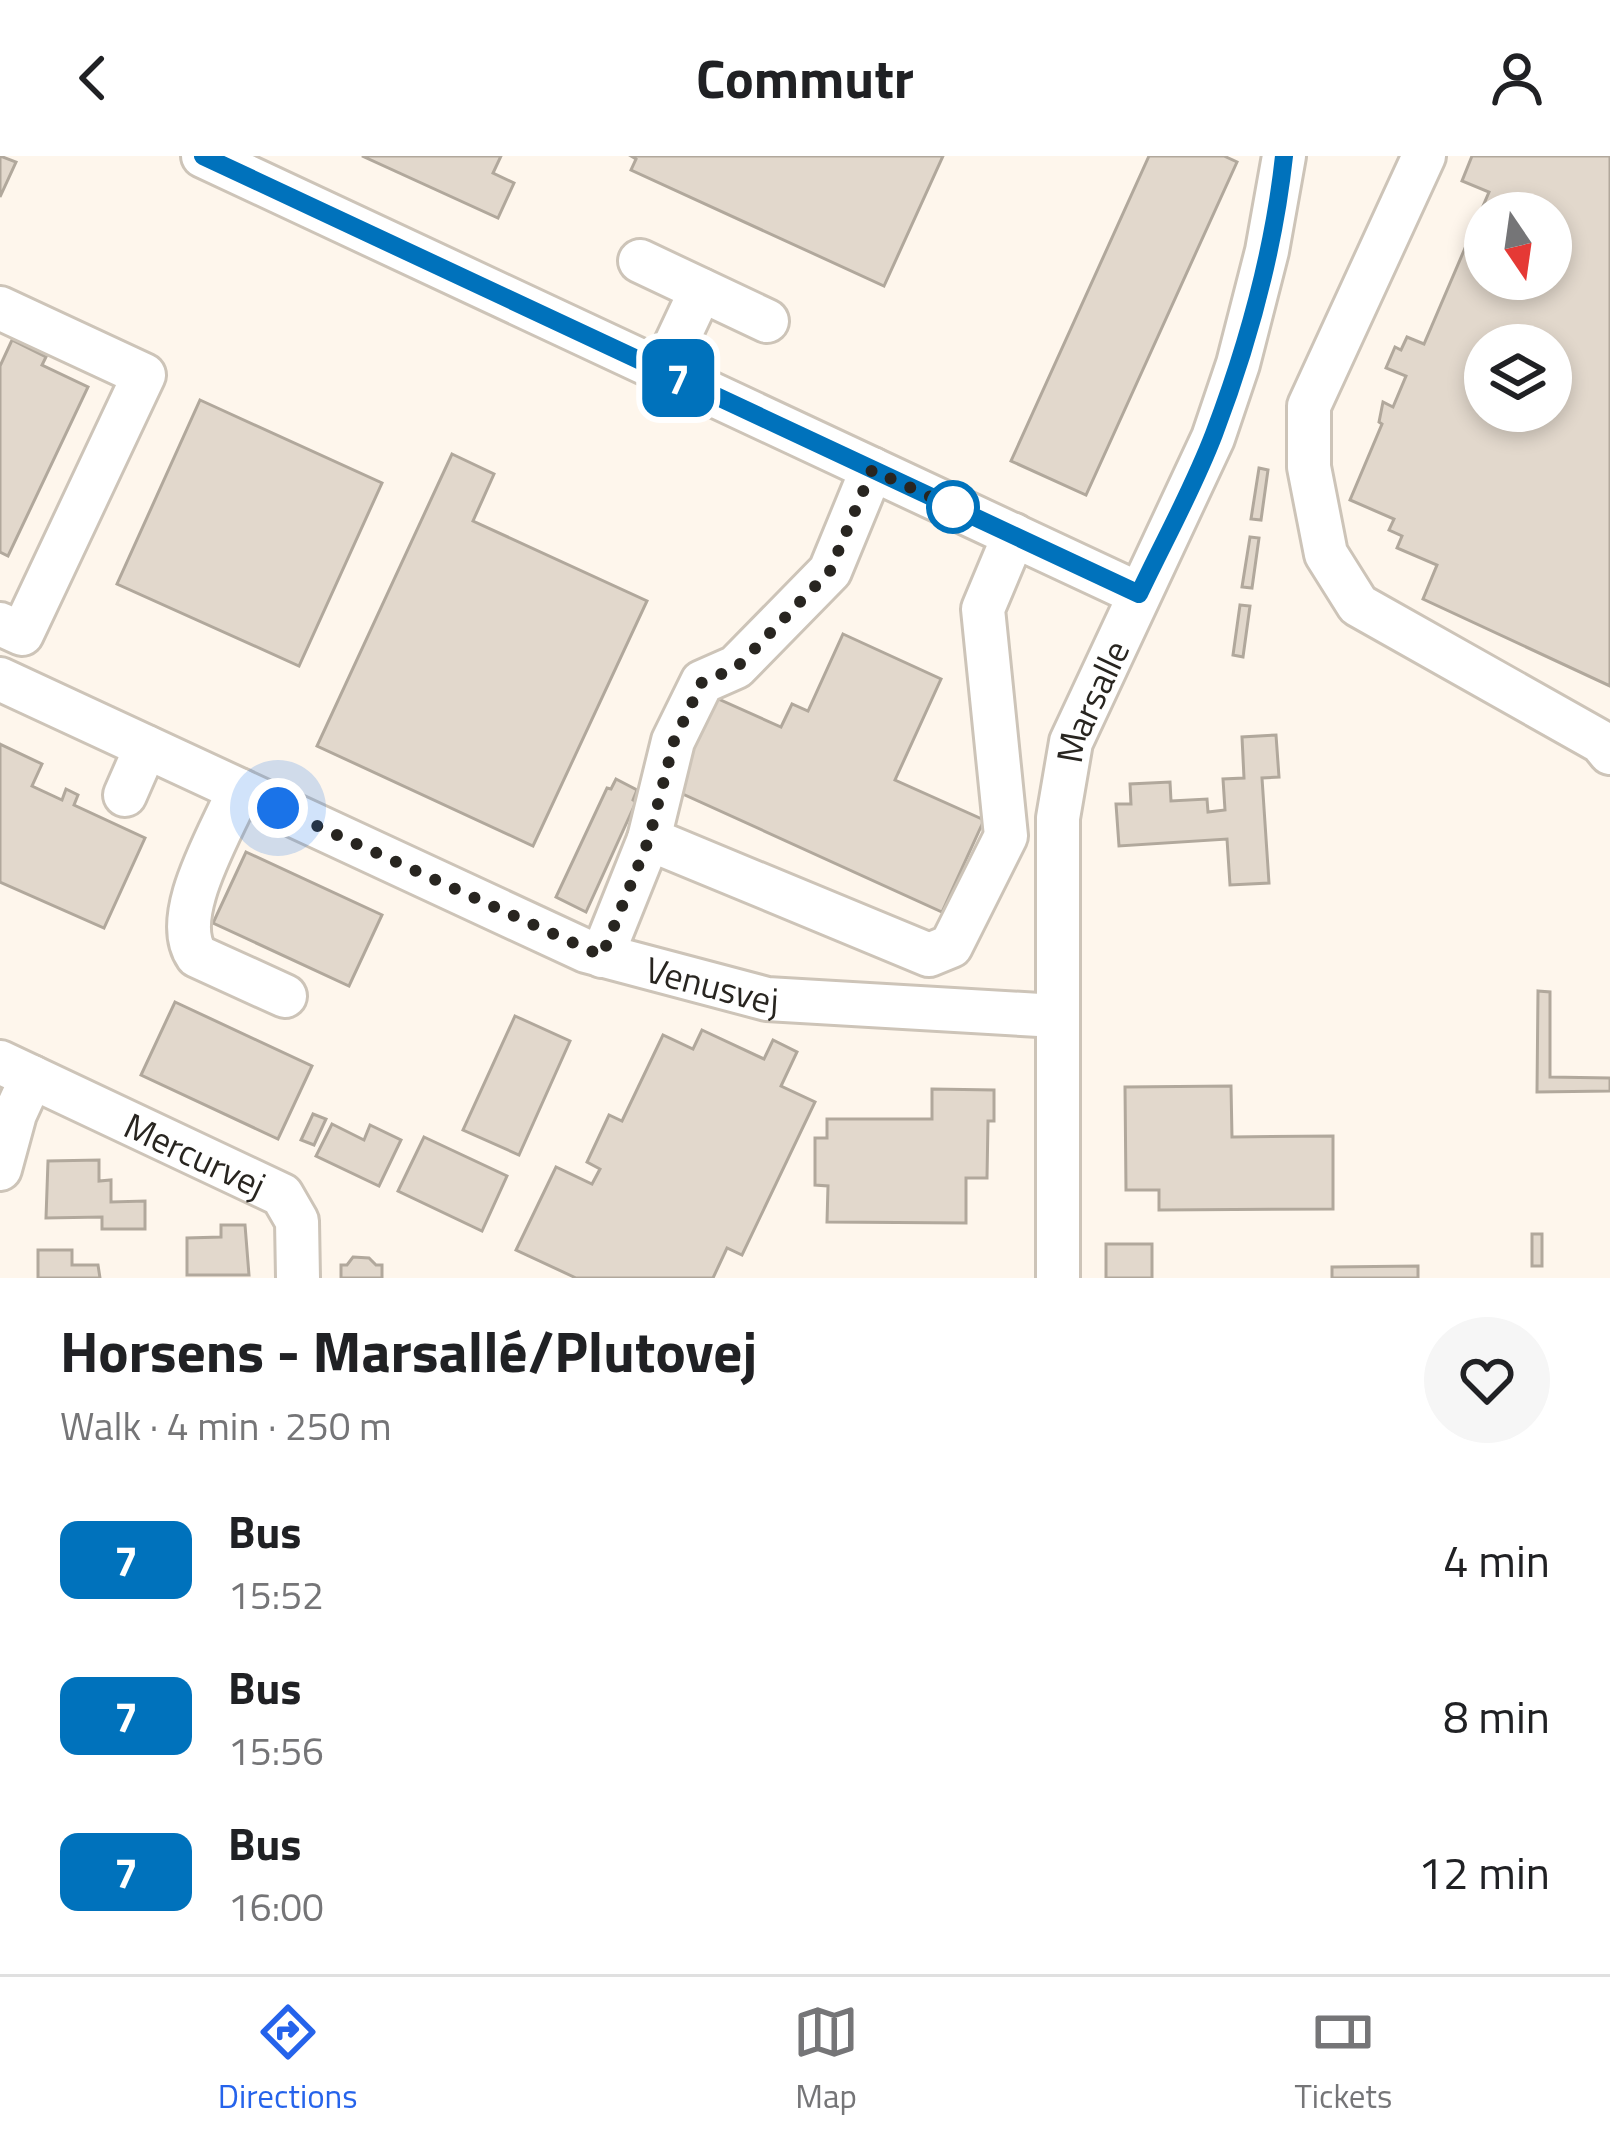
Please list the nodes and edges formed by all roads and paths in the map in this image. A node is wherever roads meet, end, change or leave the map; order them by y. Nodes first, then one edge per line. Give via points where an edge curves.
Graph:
1 (203, 156) edge
2 (1284, 156) edge
3 (1424, 156) edge
4 (640, 261) dead end
5 (701, 290) junction
6 (0, 308) edge
7 (767, 321) dead end
8 (663, 371) junction
9 (872, 470) junction
10 (1014, 536) junction
11 (1139, 594) junction
12 (0, 624) edge
13 (0, 680) edge
14 (146, 747) junction
15 (1610, 753) edge
16 (239, 790) junction
17 (125, 795) dead end
18 (649, 839) junction
19 (602, 956) junction
20 (285, 996) dead end
21 (1057, 1016) junction
22 (16, 1070) edge
23 (0, 1168) edge
24 (298, 1278) edge
25 (1058, 1278) edge

1 - 8 street
2 - 11 street, Marsalle via 1238,364 1213,438
3 - 15 street via 1309,406 1309,467 1326,554 1358,605
4 - 5 street
5 - 7 street
5 - 8 street
6 - 12 street via 144,375 22,634
8 - 9 street
9 - 10 street
9 - 18 street via 830,571 736,668 702,682 674,741
10 - 11 street
10 - 18 street via 982,609 1006,836 951,946 928,955
11 - 21 street, Marsalle via 1072,742 1058,818
13 - 14 street, Venusvej
14 - 16 street, Venusvej
14 - 17 street
16 - 19 street, Venusvej
16 - 20 street via 188,908 188,943 197,956
18 - 19 street
19 - 21 street, Venusvej via 767,999
21 - 25 street, Marsalle
22 - 23 street, Mercurvej via 15,1114
22 - 24 street, Mercurvej via 282,1195 297,1221

